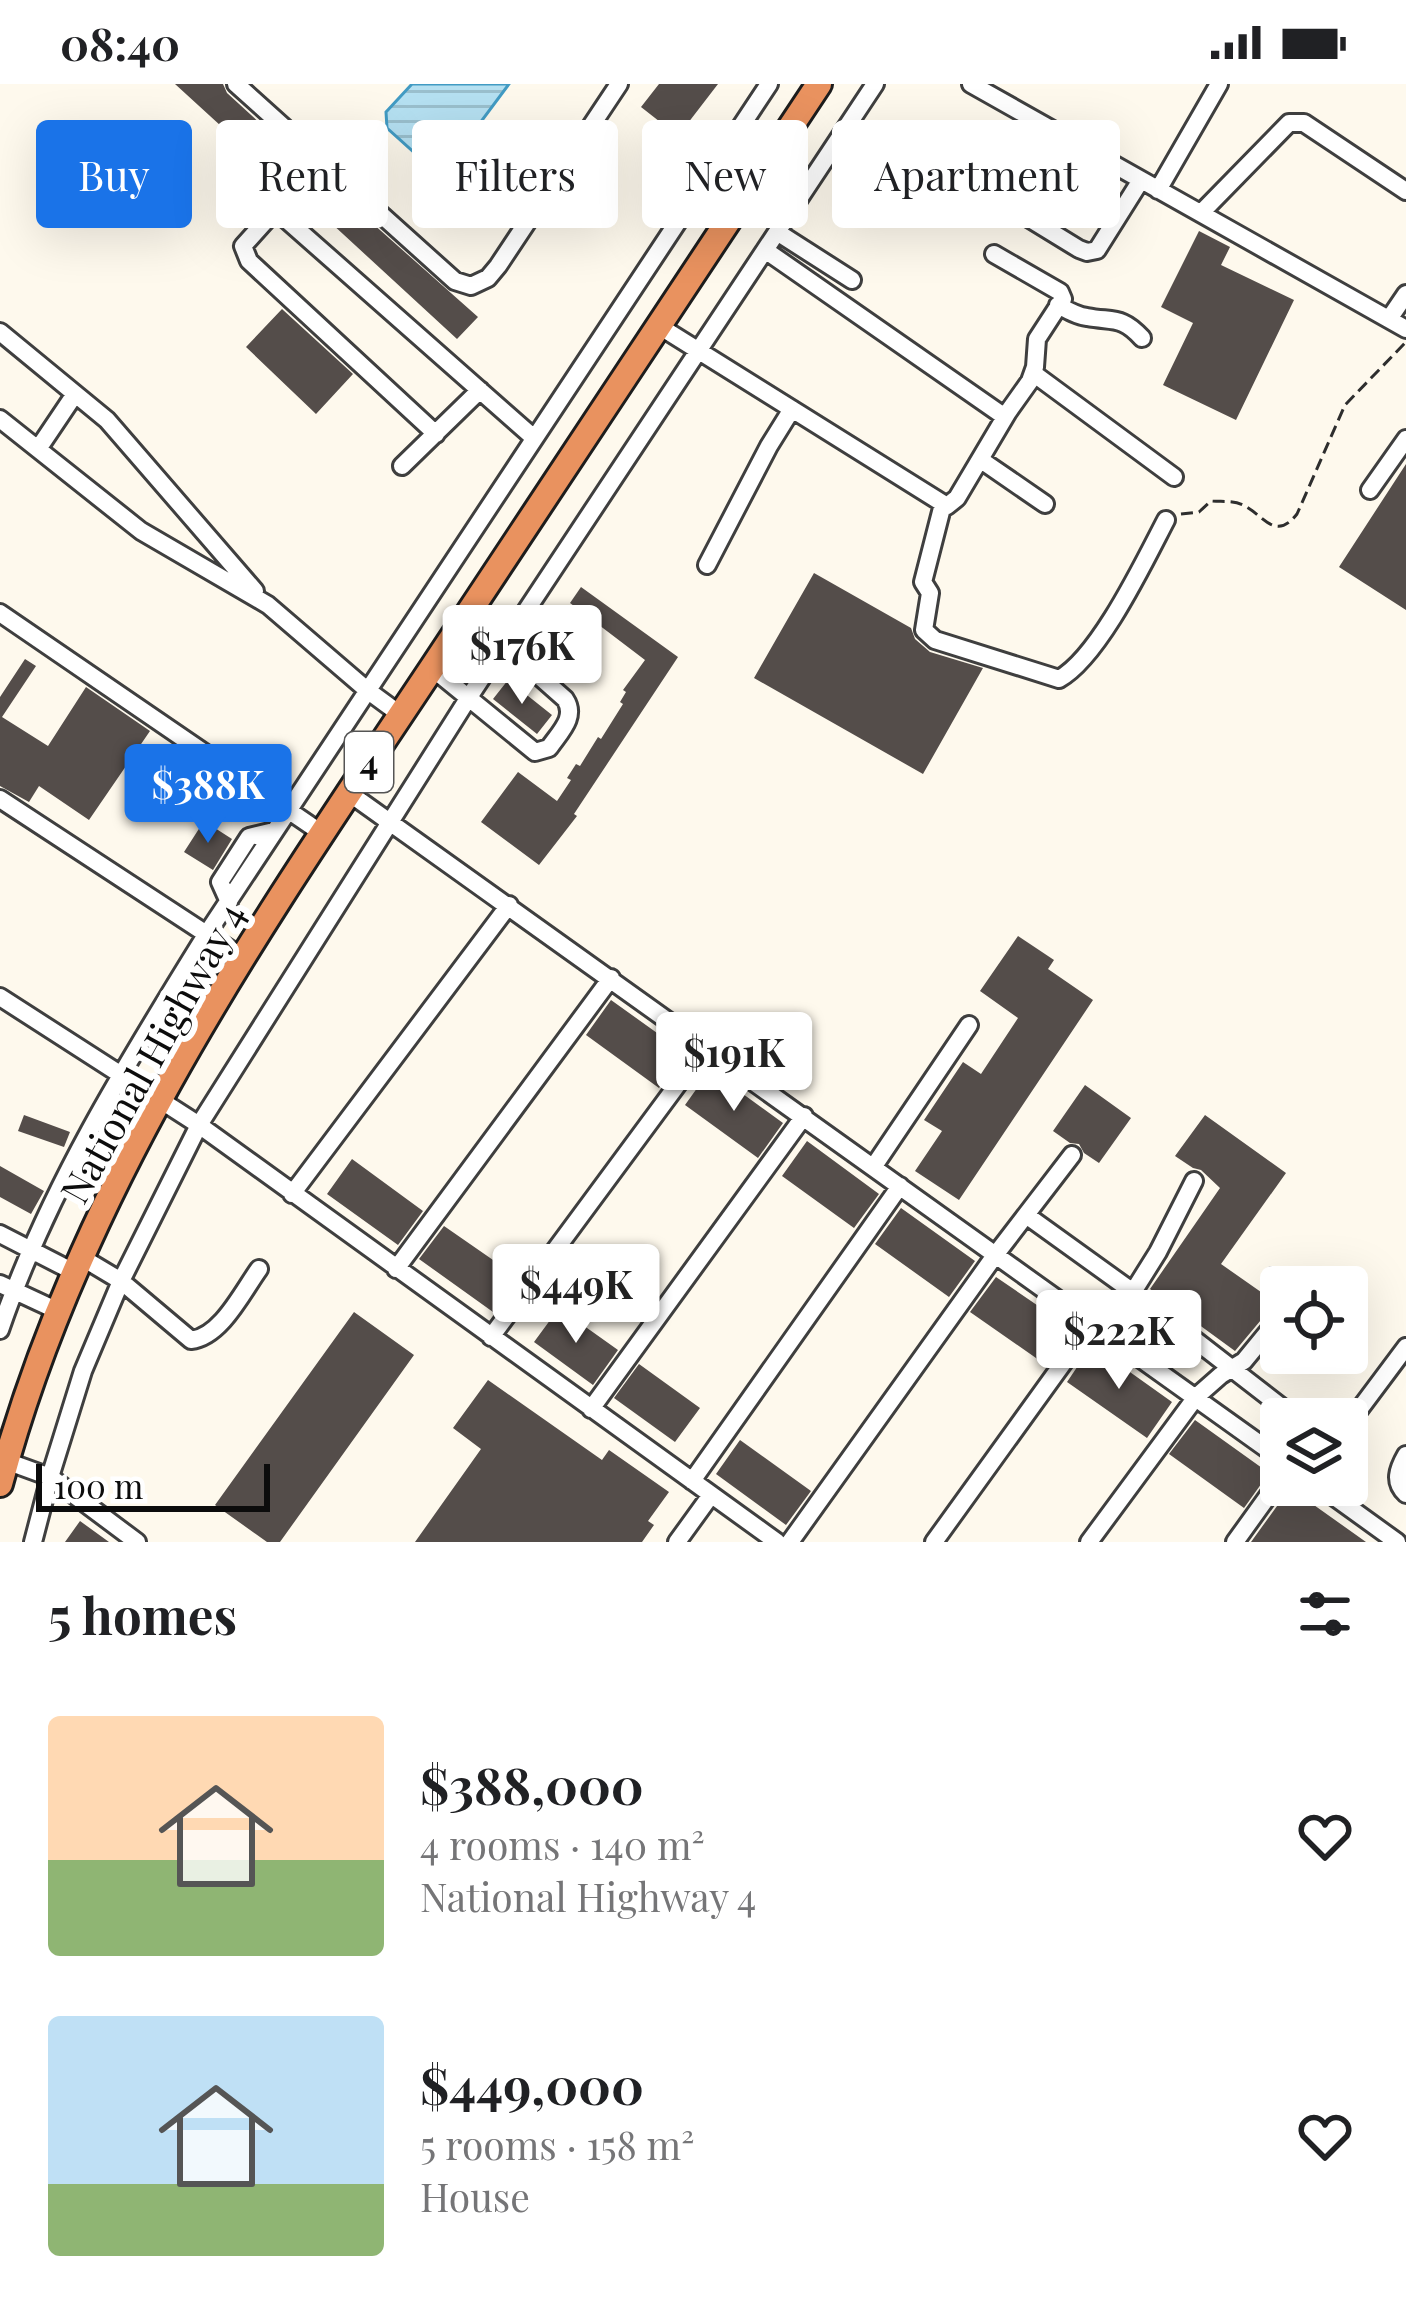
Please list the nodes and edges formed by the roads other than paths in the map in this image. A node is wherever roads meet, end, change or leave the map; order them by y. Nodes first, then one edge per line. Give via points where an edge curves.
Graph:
1 (236, 84) edge
2 (619, 84) edge
3 (769, 84) edge
4 (819, 84) edge
5 (875, 84) edge
6 (971, 84) edge
7 (1220, 84) edge
8 (1141, 180) junction
9 (1158, 190) junction
10 (1406, 191) edge
11 (1120, 212) edge
12 (1201, 213) junction
13 (1045, 228) edge
14 (1109, 228) edge
15 (777, 232) junction
16 (765, 250) junction
17 (994, 254) dead end
18 (852, 280) dead end
19 (1406, 294) edge
20 (1058, 305) junction
21 (1389, 319) junction
22 (659, 326) junction
23 (1406, 329) edge
24 (0, 332) edge
25 (1142, 338) dead end
26 (699, 350) junction
27 (1033, 373) junction
28 (480, 390) junction
29 (75, 394) junction
30 (792, 409) junction
31 (1005, 417) junction
32 (0, 419) edge
33 (436, 434) junction
34 (534, 438) junction
35 (1406, 439) edge
36 (38, 449) junction
37 (981, 460) junction
38 (402, 466) dead end
39 (1174, 477) dead end
40 (1370, 490) dead end
41 (944, 504) junction
42 (1045, 504) dead end
43 (1166, 520) road end
44 (707, 565) dead end
45 (268, 605) junction
46 (0, 613) edge
47 (468, 614) junction
48 (504, 644) junction
49 (432, 668) junction
50 (367, 690) junction
51 (469, 697) junction
52 (400, 715) junction
53 (349, 793) junction
54 (0, 799) edge
55 (289, 809) junction
56 (391, 822) junction
57 (322, 834) junction
58 (508, 904) junction
59 (206, 935) junction
60 (243, 958) junction
61 (611, 978) junction
62 (0, 997) edge
63 (969, 1025) dead end
64 (706, 1046) junction
65 (119, 1076) junction
66 (158, 1101) junction
67 (804, 1116) junction
68 (199, 1125) junction
69 (1072, 1155) dead end
70 (874, 1166) junction
71 (1194, 1181) dead end
72 (900, 1186) junction
73 (292, 1194) junction
74 (1026, 1215) junction
75 (0, 1234) edge
76 (30, 1250) junction
77 (996, 1254) junction
78 (78, 1265) junction
79 (259, 1268) dead end
80 (396, 1269) junction
81 (121, 1281) junction
82 (7, 1287) edge
83 (1132, 1292) junction
84 (58, 1311) junction
85 (1092, 1323) junction
86 (0, 1330) edge
87 (491, 1337) junction
88 (1260, 1342) edge
89 (1406, 1346) edge
90 (1233, 1367) junction
91 (1196, 1397) junction
92 (1266, 1398) edge
93 (1368, 1398) edge
94 (591, 1409) junction
95 (1260, 1444) edge
96 (1406, 1455) edge
97 (3, 1473) edge
98 (50, 1477) junction
99 (692, 1481) junction
100 (1406, 1494) edge
101 (711, 1495) junction
102 (1261, 1506) edge
103 (1345, 1506) edge
104 (1388, 1540) edge
105 (33, 1542) edge
106 (137, 1542) edge
107 (677, 1542) edge
108 (777, 1542) edge
109 (790, 1542) edge
110 (934, 1542) edge
111 (1089, 1542) edge
112 (1235, 1542) edge

1 - 2 street via 454,281 470,286 498,266
3 - 34 street
4 - 22 highway, National Highway 4 / 4
5 - 15 street
6 - 8 street
7 - 9 street
8 - 9 street
8 - 11 street
9 - 12 street
10 - 12 street via 1294,122
12 - 21 street
13 - 14 street via 1093,252
15 - 16 street
15 - 18 street
16 - 26 street
16 - 31 street
17 - 20 street via 1060,292
19 - 21 street
20 - 25 street via 1130,325
20 - 27 street via 1037,339
21 - 23 street
22 - 26 street
22 - 47 highway, National Highway 4 / 4
24 - 29 street
26 - 30 street
26 - 48 street
27 - 31 street
27 - 39 street
28 - 33 street
28 - 33 street via 280,214 271,215 243,246 249,261
28 - 34 street
29 - 36 street
29 - 45 street via 107,420
30 - 41 street
30 - 44 street
31 - 37 street
32 - 36 street
33 - 38 street
34 - 50 street
35 - 40 street
36 - 45 street via 141,531
37 - 41 street via 952,504
37 - 42 street
41 - 43 street via 922,582 930,593 924,630 1059,679 1123,602
45 - 50 street
46 - 55 street
47 - 48 street
47 - 49 highway, National Highway 4 / 4
48 - 51 street
48 - 51 street via 571,707 560,733 536,752
49 - 51 street
49 - 52 highway, National Highway 4 / 4
50 - 52 street
50 - 55 street
51 - 56 street
52 - 53 highway, National Highway 4 / 4
53 - 56 street
53 - 57 highway, National Highway 4 / 4
54 - 59 street
55 - 57 street
55 - 59 street via 274,831 250,837 220,882 229,902
56 - 58 street
56 - 68 street
57 - 60 highway, National Highway 4 / 4
58 - 61 street
58 - 73 street
59 - 60 street
59 - 65 street
60 - 66 highway, National Highway 4 / 4
61 - 64 street
61 - 80 street
62 - 65 street
63 - 70 street
64 - 67 street
64 - 87 street
65 - 66 street
65 - 76 street
66 - 68 street
66 - 78 highway, National Highway 4 / 4
67 - 70 street
67 - 94 street
68 - 73 street
68 - 81 street
69 - 74 street
70 - 72 street
71 - 83 street
72 - 77 street
72 - 99 street
73 - 80 street
74 - 77 street
74 - 83 street
75 - 76 street
76 - 78 street
76 - 82 street
77 - 85 street
77 - 109 street
78 - 81 street
78 - 84 highway, National Highway 4 / 4
79 - 81 street via 202,1339 191,1340
80 - 87 street
81 - 98 street
82 - 84 street
82 - 86 street
83 - 90 street
84 - 97 highway, National Highway 4 / 4
85 - 91 street
85 - 110 street
87 - 94 street
88 - 90 street
89 - 93 street
90 - 91 street
90 - 92 street
91 - 95 street
91 - 111 street
94 - 99 street
96 - 100 street via 1398,1468
97 - 98 street
98 - 105 street
98 - 106 street
99 - 101 street
101 - 107 street
101 - 108 street
102 - 112 street
103 - 104 street

